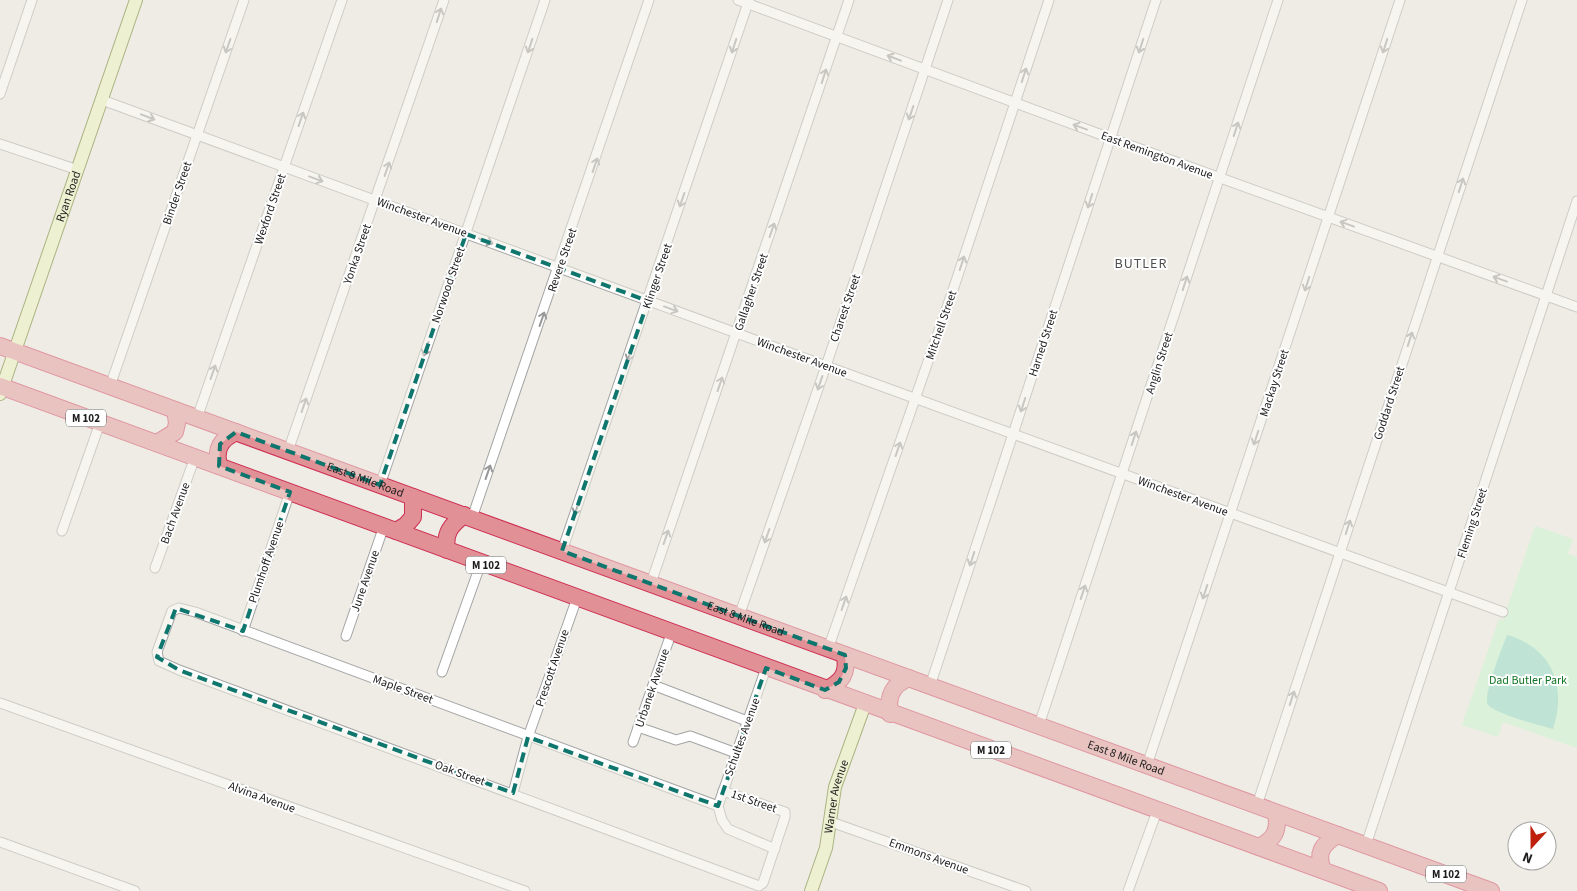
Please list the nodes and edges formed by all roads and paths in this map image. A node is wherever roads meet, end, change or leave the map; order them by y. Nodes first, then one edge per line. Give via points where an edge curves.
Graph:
1 (32, 0) edge
2 (136, 0) edge
3 (244, 0) edge
4 (342, 0) edge
5 (444, 0) edge
6 (545, 0) edge
7 (649, 0) edge
8 (738, 0) edge
9 (848, 0) edge
10 (948, 0) edge
11 (1049, 0) edge
12 (1156, 0) edge
13 (1278, 0) edge
14 (1400, 0) edge
15 (1522, 0) edge
16 (748, 2) edge
17 (837, 36) junction
18 (926, 70) junction
19 (0, 94) edge
20 (102, 100) junction
21 (1015, 103) junction
22 (198, 136) junction
23 (1110, 138) junction
24 (0, 144) edge
25 (284, 168) junction
26 (78, 170) junction
27 (1220, 178) junction
28 (376, 200) junction
29 (1577, 201) edge
30 (1329, 217) junction
31 (466, 234) junction
32 (1438, 256) junction
33 (559, 268) junction
34 (1546, 296) junction
35 (648, 301) junction
36 (1577, 307) edge
37 (737, 333) junction
38 (8, 349) edge
39 (826, 366) junction
40 (110, 386) junction
41 (1, 389) edge
42 (916, 399) junction
43 (175, 410) junction
44 (197, 418) junction
45 (100, 423) junction
46 (236, 432) junction
47 (1013, 434) junction
48 (157, 443) junction
49 (288, 451) junction
50 (195, 457) junction
51 (219, 466) junction
52 (1122, 474) junction
53 (380, 485) junction
54 (290, 492) junction
55 (413, 497) junction
56 (1231, 513) junction
57 (468, 517) junction
58 (390, 529) junction
59 (62, 531) dead end
60 (447, 550) junction
61 (562, 551) junction
62 (1340, 553) junction
63 (481, 563) junction
64 (155, 568) dead end
65 (650, 583) junction
66 (1449, 592) junction
67 (576, 598) junction
68 (1503, 612) dead end
69 (739, 616) junction
70 (243, 631) junction
71 (671, 634) junction
72 (346, 636) dead end
73 (828, 648) junction
74 (844, 655) junction
75 (160, 661) joint
76 (766, 668) junction
77 (442, 672) dead end
78 (909, 678) junction
79 (653, 685) junction
80 (930, 686) junction
81 (825, 690) junction
82 (0, 703) edge
83 (865, 704) junction
84 (890, 714) junction
85 (747, 721) junction
86 (1039, 725) junction
87 (638, 727) junction
88 (528, 737) junction
89 (633, 742) dead end
90 (736, 753) junction
91 (1147, 765) junction
92 (723, 791) junction
93 (513, 793) junction
94 (1257, 805) junction
95 (718, 806) junction
96 (1157, 811) junction
97 (1276, 813) junction
98 (830, 822) junction
99 (1338, 835) junction
100 (0, 842) edge
101 (1366, 845) junction
102 (1259, 847) junction
103 (775, 849) junction
104 (1323, 870) junction
105 (1474, 888) edge
106 (135, 891) edge
107 (525, 891) edge
108 (811, 891) edge
109 (1026, 891) edge
110 (1128, 891) edge
111 (1379, 891) edge
112 (1491, 891) edge

1 - 19 street
2 - 20 street, Ryan Road
3 -> 22 street, Binder Street
25 -> 4 street, Wexford Street
28 -> 5 street, Yonka Street
6 -> 31 street, Norwood Street
33 -> 7 street, Revere Street
8 - 16 street, East Remington Avenue
9 - 17 street, Gallagher Street
10 - 18 street, Charest Street
21 -> 11 street, Mitchell Street
12 -> 23 street, Harned Street
27 -> 13 street, Anglin Street
14 -> 30 street, Mackay Street
32 -> 15 street, Goddard Street
16 - 17 street, East Remington Avenue
16 -> 35 street, Klinger Street
18 -> 17 street, East Remington Avenue
37 -> 17 street, Gallagher Street
18 - 21 street, East Remington Avenue
18 -> 39 street, Charest Street
20 -> 22 street, Winchester Avenue
20 - 26 street, Ryan Road
23 -> 21 street, East Remington Avenue
42 -> 21 street, Mitchell Street
22 - 25 street, Winchester Avenue
22 - 40 street, Binder Street
23 - 27 street, East Remington Avenue
23 -> 47 street, Harned Street
24 - 26 street
25 -> 28 street, Winchester Avenue
44 -> 25 street, Wexford Street
26 - 38 street, Ryan Road
27 - 30 street, East Remington Avenue
52 -> 27 street, Anglin Street
28 - 31 street, Winchester Avenue
49 -> 28 street, Yonka Street
29 - 34 street, Fleming Street
32 -> 30 street, East Remington Avenue
30 -> 56 street, Mackay Street
31 -> 33 street, Winchester Avenue
31 -> 53 street, Norwood Street
34 -> 32 street, East Remington Avenue
62 -> 32 street, Goddard Street
33 - 35 street, Winchester Avenue
57 -> 33 street, Revere Street
34 - 36 street, East Remington Avenue
34 - 66 street, Fleming Street
35 -> 37 street, Winchester Avenue
35 -> 61 street, Klinger Street
37 - 39 street, Winchester Avenue
65 -> 37 street, Gallagher Street
38 - 40 highway, East 8 Mile Road / M 102
38 - 41 street, Ryan Road
39 - 42 street, Winchester Avenue
39 -> 69 street, Charest Street
40 - 43 highway, East 8 Mile Road / M 102
41 - 45 highway, M 102
42 - 47 street, Winchester Avenue
73 -> 42 street, Mitchell Street
43 - 44 highway, East 8 Mile Road / M 102
43 - 48 highway via 175,432
44 - 46 highway, East 8 Mile Road / M 102
45 - 48 highway, M 102
45 - 59 street
46 - 49 highway, East 8 Mile Road / M 102
46 - 51 highway via 220,444 217,453
47 - 52 street, Winchester Avenue
47 -> 80 street, Harned Street
48 - 50 highway, M 102
49 - 53 highway, East 8 Mile Road / M 102
50 - 51 highway, M 102
50 - 64 street, Bach Avenue
51 - 54 highway, M 102
52 - 56 street, Winchester Avenue
86 -> 52 street, Anglin Street
53 - 55 highway, East 8 Mile Road / M 102
54 - 58 highway, M 102
54 - 70 street, Plumhoff Avenue
55 - 57 highway, East 8 Mile Road / M 102
55 - 58 highway via 413,517 406,525
56 - 62 street, Winchester Avenue
56 -> 91 street, Mackay Street
57 - 60 highway via 454,522 448,532
57 - 61 highway, East 8 Mile Road / M 102
58 - 60 highway, M 102
58 - 72 street, June Avenue
60 - 63 highway, M 102
61 - 65 highway, East 8 Mile Road / M 102
62 - 66 street, Winchester Avenue
94 -> 62 street, Goddard Street
63 - 67 highway, M 102
63 - 77 street
65 - 69 highway, East 8 Mile Road / M 102
66 - 68 street, Winchester Avenue
66 - 101 street, Fleming Street
67 - 71 highway, M 102
67 - 88 street, Prescott Avenue
69 - 73 highway, East 8 Mile Road / M 102
70 - 75 street, Maple Street via 176,608 157,652
70 - 88 street, Maple Street
71 - 76 highway, M 102
71 - 79 street, Urbanek Avenue
73 - 74 highway, East 8 Mile Road / M 102
74 - 78 highway, East 8 Mile Road / M 102
74 - 81 highway via 846,668 843,678
75 - 93 street, Oak Street
76 - 81 highway, M 102
76 - 85 street, Schultes Avenue
78 - 80 highway, East 8 Mile Road / M 102
78 - 84 highway via 892,690 888,700
79 - 85 street
79 - 87 street, Urbanek Avenue
80 - 86 highway, East 8 Mile Road / M 102
81 - 83 highway, M 102
82 - 107 street, Alvina Avenue
83 - 84 highway, M 102
83 - 98 street, Warner Avenue via 835,787
84 - 96 highway, M 102
85 - 90 street, Schultes Avenue
86 - 91 highway, East 8 Mile Road / M 102
87 - 89 street, Urbanek Avenue
87 - 90 street via 676,740 690,736
88 - 93 street, Prescott Avenue
88 - 95 street, Maple Street
90 - 92 street, Schultes Avenue
91 - 94 highway, East 8 Mile Road / M 102
92 - 95 street, Schultes Avenue
92 - 103 street, 1st Street via 785,812
93 - 103 street, Oak Street via 759,886
94 - 97 highway, East 8 Mile Road / M 102
95 - 103 street via 728,829
96 - 102 highway, M 102
96 - 110 street
97 - 99 highway, East 8 Mile Road / M 102
97 - 102 highway via 1277,831
98 - 108 street, Warner Avenue via 826,848
98 - 109 street, Emmons Avenue
99 - 101 highway, East 8 Mile Road / M 102
99 - 104 highway via 1319,853
100 - 106 street
101 - 105 highway, East 8 Mile Road / M 102
102 - 104 highway, M 102
104 - 111 highway, M 102
105 - 112 highway, East 8 Mile Road / M 102

